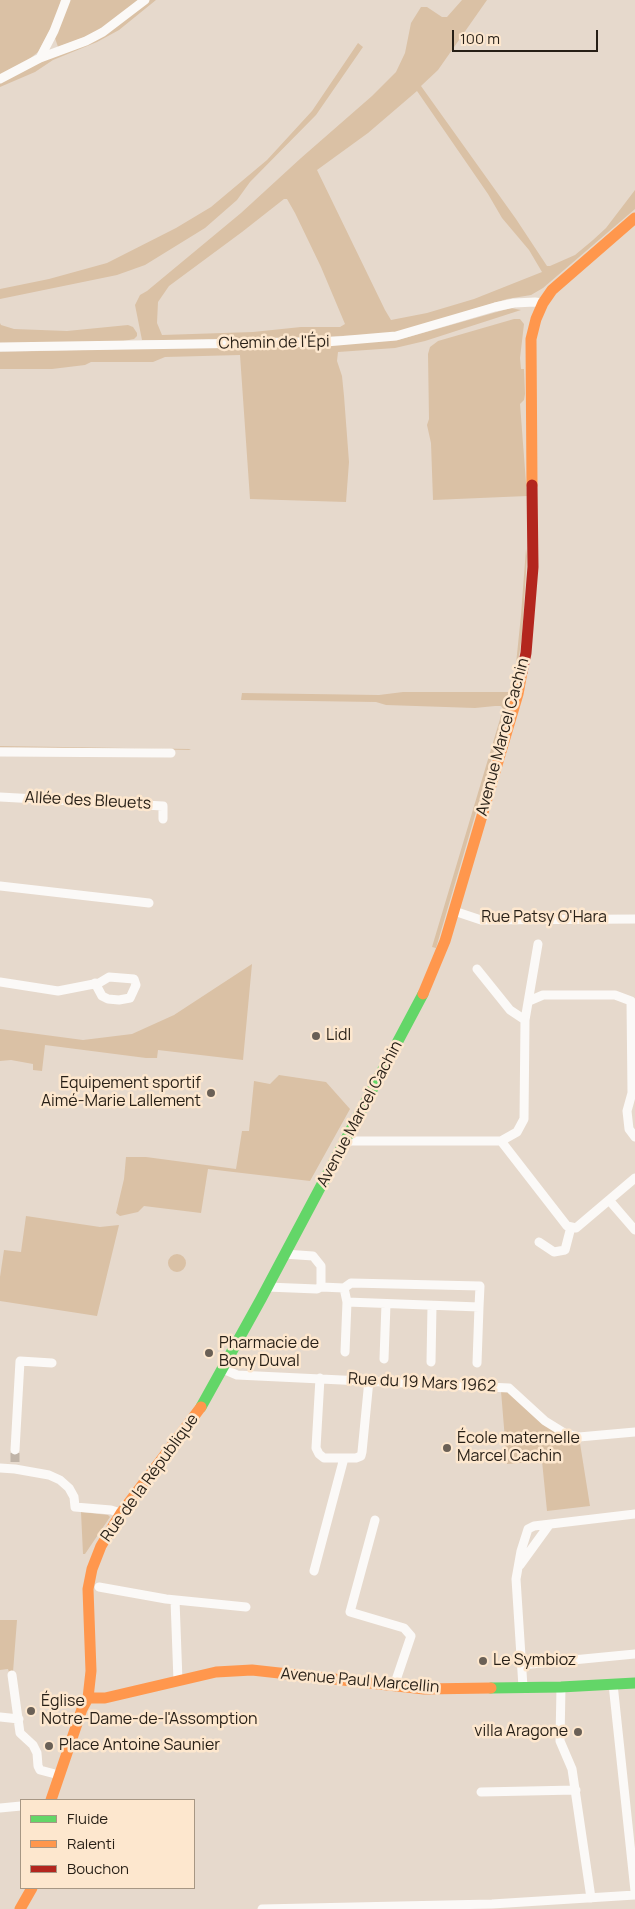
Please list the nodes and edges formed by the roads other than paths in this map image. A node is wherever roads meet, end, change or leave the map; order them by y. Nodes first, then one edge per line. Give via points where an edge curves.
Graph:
1 (66, 0) edge
2 (145, 0) edge
3 (40, 58) junction
4 (0, 79) edge
5 (635, 218) edge
6 (543, 303) junction
7 (0, 347) edge
8 (0, 752) edge
9 (171, 753) dead end
10 (0, 797) edge
11 (163, 819) dead end
12 (0, 886) edge
13 (149, 903) dead end
14 (454, 911) junction
15 (635, 918) edge
16 (538, 944) dead end
17 (477, 969) dead end
18 (0, 982) edge
19 (95, 984) dead end
20 (529, 1001) junction
21 (525, 1020) junction
22 (635, 1136) edge
23 (346, 1141) junction
24 (501, 1141) junction
25 (635, 1178) edge
26 (609, 1200) junction
27 (571, 1227) junction
28 (635, 1230) edge
29 (539, 1242) dead end
30 (284, 1254) junction
31 (267, 1287) junction
32 (321, 1287) junction
33 (344, 1288) junction
34 (347, 1302) junction
35 (386, 1304) junction
36 (432, 1306) junction
37 (479, 1307) junction
38 (345, 1352) dead end
39 (384, 1359) dead end
40 (431, 1362) dead end
41 (477, 1362) dead end
42 (52, 1363) dead end
43 (223, 1369) junction
44 (320, 1378) junction
45 (369, 1380) junction
46 (635, 1432) edge
47 (15, 1450) tunnel mouth
48 (344, 1458) junction
49 (0, 1468) edge
50 (121, 1513) junction
51 (635, 1514) edge
52 (375, 1520) dead end
53 (549, 1524) junction
54 (517, 1569) junction
55 (314, 1571) dead end
56 (99, 1587) dead end
57 (175, 1600) junction
58 (246, 1608) dead end
59 (635, 1654) edge
60 (521, 1665) junction
61 (12, 1675) dead end
62 (178, 1681) junction
63 (635, 1683) edge
64 (613, 1684) junction
65 (394, 1686) junction
66 (523, 1687) junction
67 (561, 1687) junction
68 (88, 1698) junction
69 (0, 1718) edge
70 (18, 1719) junction
71 (59, 1776) junction
72 (576, 1790) junction
73 (480, 1792) dead end
74 (635, 1797) edge
75 (625, 1798) junction
76 (51, 1799) edge
77 (20, 1806) edge
78 (0, 1808) edge
79 (31, 1889) edge
80 (635, 1891) edge
81 (635, 1895) edge
82 (591, 1898) junction
83 (491, 1906) edge
84 (336, 1908) edge
85 (20, 1909) edge
86 (262, 1909) edge

1 - 3 street
2 - 3 street via 103,32
3 - 4 street
5 - 6 street, Avenue Marcel Cachin via 552,290
6 - 7 street, Chemin de l'Épi via 495,307 396,336 326,342
6 - 14 street, Avenue Marcel Cachin via 531,339 533,567 526,653 518,694
8 - 9 street
10 - 11 street, Allée des Bleuets via 163,806
12 - 13 street
14 - 15 street, Rue Patsy O'Hara via 481,920
14 - 23 street, Avenue Marcel Cachin via 422,997
16 - 20 street
17 - 21 street via 510,1010
18 - 19 street via 58,992
20 - 21 street
20 - 22 street via 543,995 615,995 631,1002 632,1093 627,1111 629,1129
21 - 24 street via 524,1119 517,1132
23 - 24 street
23 - 30 street, Avenue Marcel Cachin
24 - 27 street
25 - 26 street
26 - 27 street via 576,1228
26 - 28 street
27 - 29 street via 565,1250 554,1252
30 - 31 street, Rue de la République
30 - 32 street via 313,1256 321,1266
31 - 32 street
31 - 43 street, Rue de la République
32 - 33 street
33 - 34 street
33 - 37 street via 351,1283 480,1286
34 - 35 street
34 - 38 street
35 - 36 street
35 - 39 street
36 - 37 street
36 - 40 street
37 - 41 street
42 - 47 street via 20,1361
43 - 44 street, Rue du 19 Mars 1962 via 238,1374
43 - 50 street, Rue de la République via 197,1415
44 - 45 street, Rue du 19 Mars 1962
44 - 48 street via 316,1448 324,1458
45 - 46 street, Rue du 19 Mars 1962 via 509,1388 545,1421 566,1434 579,1437
45 - 48 street via 361,1456
48 - 55 street
49 - 50 street via 15,1465 60,1480 74,1497 74,1507
50 - 68 street, Rue de la République via 101,1546 88,1589 91,1671
51 - 53 street
52 - 65 street via 350,1612 404,1628 411,1636
53 - 54 street
53 - 54 street via 534,1524 528,1529
54 - 60 street
56 - 57 street
57 - 58 street
57 - 62 street
59 - 60 street
60 - 66 street
61 - 70 street
62 - 65 street, Avenue Paul Marcellin via 216,1672 252,1670
62 - 68 street, Avenue Paul Marcellin via 105,1698
63 - 64 street, Avenue Paul Marcellin
64 - 67 street, Avenue Paul Marcellin
64 - 75 street
65 - 66 street, Avenue Paul Marcellin via 424,1689
66 - 67 street, Avenue Paul Marcellin
67 - 72 street via 560,1742 572,1769
68 - 71 street, Rue de la République
69 - 70 street
70 - 71 street via 20,1732 37,1753 40,1770
71 - 76 street, Rue de la République
72 - 73 street
72 - 82 street
74 - 75 street
75 - 80 street
77 - 78 street
79 - 85 street
81 - 82 street
82 - 83 street
83 - 84 street
84 - 86 street

